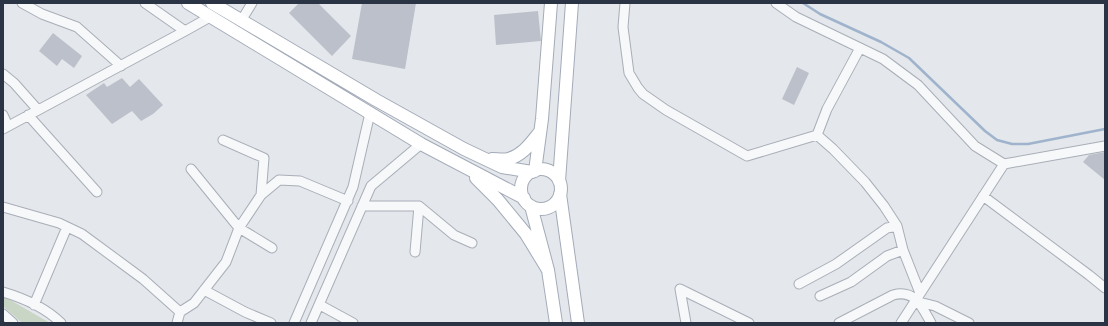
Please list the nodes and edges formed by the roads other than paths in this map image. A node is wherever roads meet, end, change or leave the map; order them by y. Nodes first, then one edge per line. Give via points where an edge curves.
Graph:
1 (22, 3) edge
2 (145, 3) edge
3 (188, 3) edge
4 (212, 3) edge
5 (252, 3) edge
6 (551, 3) edge
7 (572, 3) edge
8 (625, 3) edge
9 (776, 3) edge
10 (210, 16) junction
11 (241, 21) junction
12 (185, 31) junction
13 (860, 48) junction
14 (121, 66) junction
15 (3, 74) edge
16 (38, 110) junction
17 (370, 113) junction
18 (3, 115) edge
19 (28, 115) junction
20 (6, 127) edge
21 (540, 132) junction
22 (817, 135) junction
23 (223, 140) dead end
24 (421, 144) junction
25 (1105, 146) edge
26 (483, 159) junction
27 (1004, 164) junction
28 (466, 168) junction
29 (191, 169) dead end
30 (533, 171) junction
31 (559, 181) junction
32 (97, 192) dead end
33 (560, 194) junction
34 (261, 195) junction
35 (983, 196) junction
36 (348, 201) junction
37 (527, 202) junction
38 (362, 206) junction
39 (419, 206) junction
40 (5, 209) edge
41 (897, 226) junction
42 (67, 227) junction
43 (239, 228) junction
44 (472, 243) dead end
45 (272, 248) dead end
46 (903, 250) junction
47 (415, 252) dead end
48 (548, 270) junction
49 (799, 284) dead end
50 (1105, 288) edge
51 (204, 290) junction
52 (3, 292) edge
53 (820, 296) dead end
54 (918, 298) junction
55 (34, 305) junction
56 (320, 305) junction
57 (180, 312) junction
58 (3, 314) edge
59 (13, 323) edge
60 (61, 323) edge
61 (177, 323) edge
62 (271, 323) edge
63 (294, 323) edge
64 (311, 323) edge
65 (353, 323) edge
66 (556, 323) edge
67 (578, 323) edge
68 (686, 323) edge
69 (749, 323) edge
70 (838, 323) edge
71 (902, 323) edge
72 (931, 323) edge
73 (969, 323) edge

1 - 14 street via 77,28
2 - 12 street
3 - 10 main road
4 - 11 main road
5 - 11 street
6 - 21 main road
7 - 31 main road
8 - 22 street via 623,27 629,73 643,94 666,110 747,156
9 - 13 street via 796,17
10 - 12 street
10 - 17 main road
11 - 26 main road
12 - 14 street
13 - 22 street via 827,109
13 - 27 street via 882,59 918,85 975,146
14 - 16 street
15 - 16 street
16 - 19 street
17 - 24 main road
17 - 36 street via 354,187
18 - 20 street
19 - 20 street
19 - 32 street
21 - 26 main road via 529,146 508,160
21 - 30 main road
22 - 41 street via 865,182
23 - 34 street via 264,158
24 - 28 main road
24 - 38 street via 371,186
25 - 27 street
26 - 30 main road via 502,166
27 - 35 street
28 - 37 main road
28 - 48 main road via 498,200 526,234
29 - 43 street
30 - 31 main road via 550,172
30 - 37 main road via 522,186
31 - 33 main road
33 - 37 main road via 548,208 543,209
33 - 67 main road
34 - 36 street via 279,180 300,181
34 - 43 street
35 - 50 street
35 - 54 street
36 - 63 street
37 - 48 main road
38 - 39 street
38 - 56 street
39 - 44 street via 454,235
39 - 47 street
40 - 42 street
41 - 46 street
41 - 49 street via 887,228 836,264
42 - 55 street
42 - 57 street via 82,234 143,279
43 - 45 street
43 - 51 street via 226,262
46 - 53 street via 887,256 851,282
46 - 54 street
48 - 66 main road
51 - 57 street via 194,303
51 - 62 street
52 - 55 street
54 - 70 street via 906,294 893,295
54 - 71 street
54 - 72 street
54 - 73 street
55 - 60 street
56 - 64 street
56 - 65 street
57 - 61 street
58 - 59 street
68 - 69 street via 680,289

